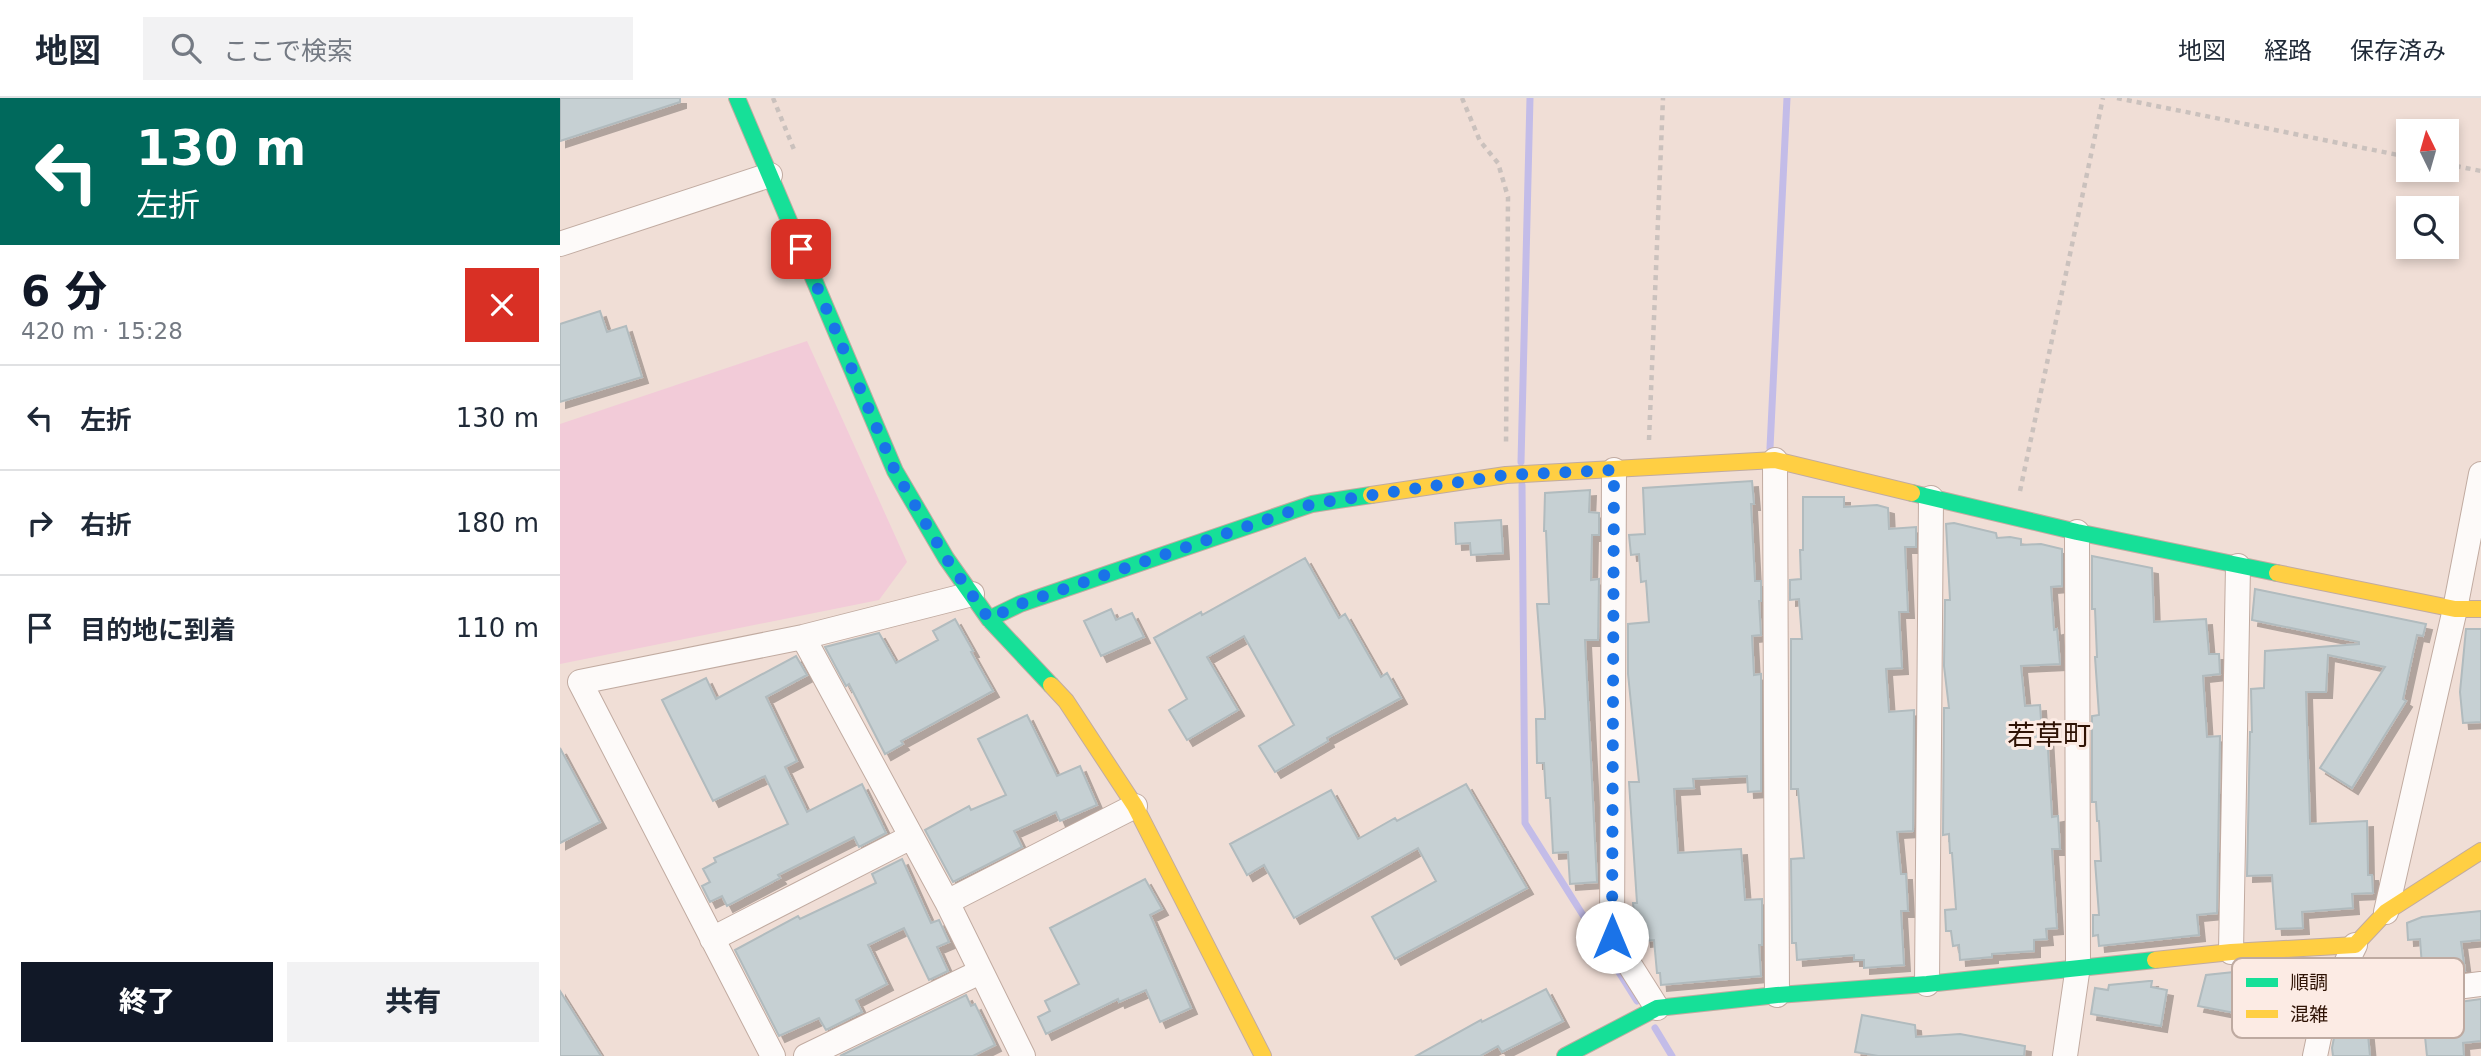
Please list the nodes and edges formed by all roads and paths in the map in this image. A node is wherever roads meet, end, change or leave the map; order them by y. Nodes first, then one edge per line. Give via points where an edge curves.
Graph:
1 (737, 98) edge
2 (773, 98) edge
3 (1462, 98) edge
4 (1662, 98) edge
5 (2103, 98) edge
6 (2117, 98) edge
7 (2396, 155) edge
8 (799, 162) dead end
9 (2459, 167) edge
10 (2481, 172) edge
11 (770, 175) junction
12 (560, 244) edge
13 (1775, 460) junction
14 (1648, 467) junction
15 (1614, 470) junction
16 (2481, 474) edge
17 (1506, 475) junction
18 (1931, 498) junction
19 (2015, 516) junction
20 (2077, 532) junction
21 (2238, 566) junction
22 (972, 594) junction
23 (2455, 609) junction
24 (2481, 609) edge
25 (989, 619) junction
26 (803, 637) junction
27 (1135, 806) junction
28 (911, 836) junction
29 (2481, 851) edge
30 (947, 902) junction
31 (2386, 912) junction
32 (712, 939) junction
33 (2355, 945) junction
34 (2231, 952) junction
35 (2349, 958) edge
36 (2078, 966) junction
37 (980, 972) junction
38 (1927, 984) junction
39 (1777, 995) junction
40 (1657, 1008) junction
41 (2319, 1038) edge
42 (773, 1056) edge
43 (806, 1056) edge
44 (1023, 1056) edge
45 (1263, 1056) edge
46 (1564, 1056) edge
47 (2066, 1056) edge
48 (2315, 1056) edge

1 - 11 street
2 - 8 path
3 - 17 path via 1480,141 1498,163 1508,197
4 - 14 path
5 - 19 path
6 - 7 path
9 - 10 path
11 - 12 street
11 - 22 street via 895,471
13 - 14 street
13 - 18 street
13 - 39 street
14 - 15 street
15 - 17 street
15 - 40 street via 1612,937
16 - 23 street
17 - 25 street via 1312,504 1020,604
18 - 19 street
18 - 38 street
19 - 20 street
20 - 21 street
20 - 36 street
21 - 23 street
21 - 34 street
22 - 25 street
22 - 26 street
23 - 24 street
23 - 31 street
25 - 27 street via 1066,701
26 - 28 street
26 - 32 street via 580,682
27 - 30 street
27 - 45 street
28 - 30 street
28 - 32 street
29 - 31 street
30 - 37 street
31 - 33 street
32 - 42 street
33 - 34 street
33 - 35 street
34 - 36 street
36 - 38 street
36 - 47 street
37 - 43 street
37 - 44 street
38 - 39 street
39 - 40 street
40 - 46 street
41 - 48 street

